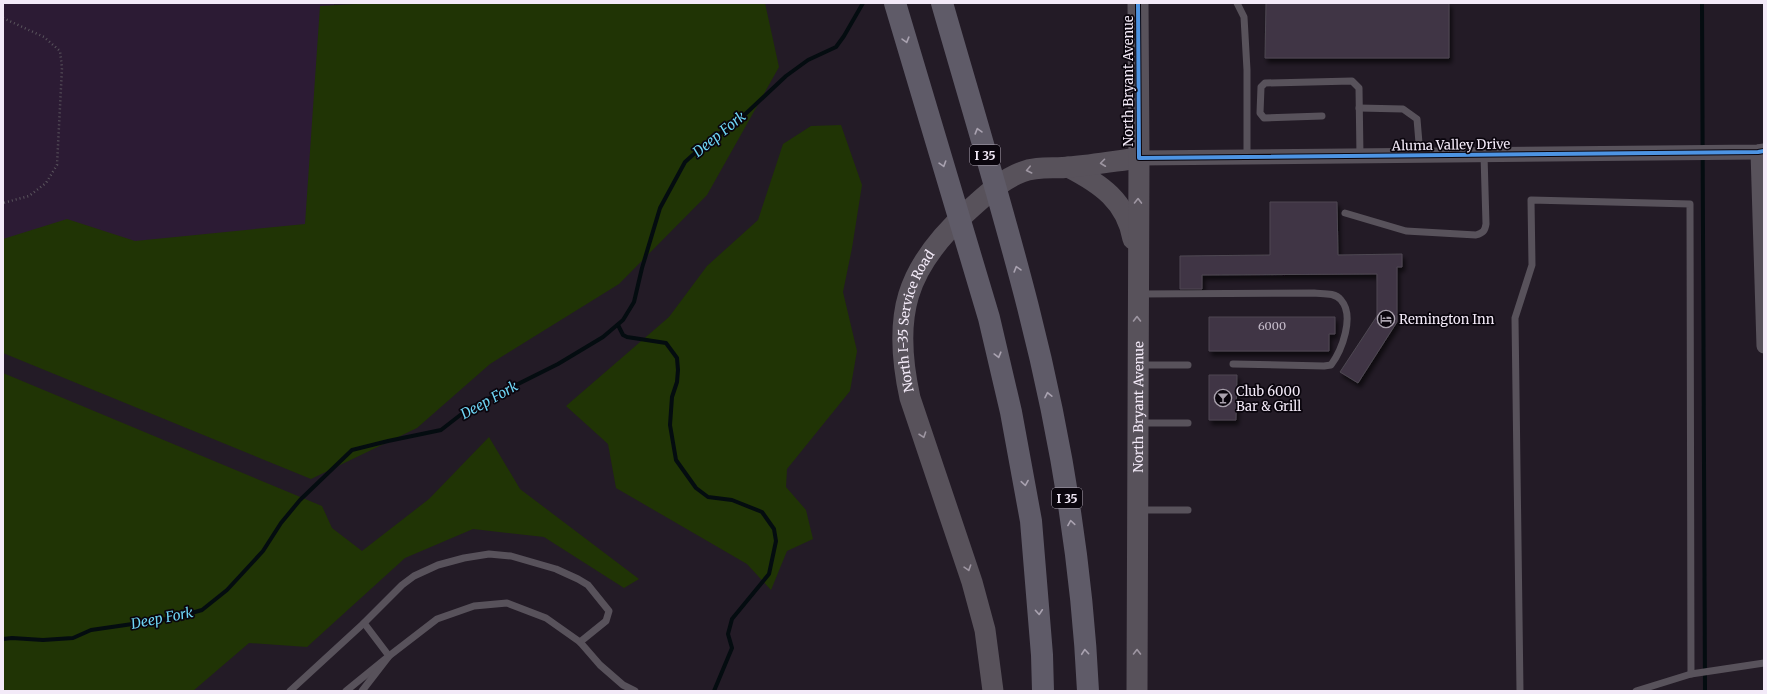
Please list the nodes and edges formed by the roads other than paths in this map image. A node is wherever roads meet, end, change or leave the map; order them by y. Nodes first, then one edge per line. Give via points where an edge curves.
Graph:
1 (895, 3) edge
2 (942, 3) edge
3 (1138, 3) edge
4 (1237, 3) edge
5 (1359, 108) junction
6 (1322, 116) dead end
7 (1761, 151) edge
8 (1420, 155) junction
9 (1484, 155) junction
10 (1360, 156) junction
11 (1246, 157) junction
12 (1139, 158) junction
13 (1068, 168) junction
14 (1345, 213) dead end
15 (1138, 268) junction
16 (1138, 294) junction
17 (1763, 309) edge
18 (1764, 346) edge
19 (1233, 364) dead end
20 (1137, 365) junction
21 (1188, 365) dead end
22 (1138, 423) junction
23 (1188, 423) dead end
24 (1137, 510) junction
25 (1188, 510) dead end
26 (364, 623) junction
27 (580, 642) junction
28 (389, 656) junction
29 (1764, 663) edge
30 (1691, 674) junction
31 (294, 690) edge
32 (346, 691) edge
33 (362, 691) edge
34 (635, 691) edge
35 (993, 691) edge
36 (1043, 691) edge
37 (1088, 691) edge
38 (1137, 691) edge
39 (1520, 691) edge
40 (1636, 691) edge

1 -> 36 highway via 989,318 1011,412 1031,521
37 -> 2 highway, I 35 via 1072,528 1059,450 1028,307
3 - 12 main road, North Bryant Avenue
4 - 11 lane via 1244,17 1247,70
5 - 6 lane via 1359,88 1352,81 1266,83 1261,87 1260,113 1264,118
5 - 8 lane via 1403,109 1417,119
5 - 10 lane
7 - 9 street, Aluma Valley Drive
7 - 17 street
8 - 9 street, Aluma Valley Drive
8 - 10 street, Aluma Valley Drive
9 - 14 lane via 1486,224 1481,234 1406,231
10 - 11 street, Aluma Valley Drive
11 - 12 street, Aluma Valley Drive
12 -> 13 main road, North I-35 Service Road
15 -> 12 main road, North Bryant Avenue
13 - 15 main road via 1102,187 1121,208 1131,230
13 -> 35 main road, North I-35 Service Road via 1040,168 1005,180 947,230 930,250 918,273 903,319 904,368 910,398 972,582 985,630
15 - 16 main road, North Bryant Avenue
16 - 19 lane via 1314,293 1330,294 1341,300 1346,312 1346,328 1338,354 1331,364
20 -> 16 main road, North Bryant Avenue
17 - 18 street
20 - 21 lane
20 - 22 main road, North Bryant Avenue
22 - 23 lane
22 - 24 main road, North Bryant Avenue
24 - 25 lane
38 -> 24 main road, North Bryant Avenue
26 - 27 lane via 402,584 420,573 438,565 489,554 531,561 588,585 609,611 606,622
26 - 28 lane
26 - 31 lane
27 - 28 lane via 546,618 507,603 474,606 437,619
27 - 34 lane via 600,666
28 - 32 lane
28 - 33 lane
29 - 30 lane
30 - 39 lane via 1690,204 1531,200 1532,265 1515,318
30 - 40 lane

